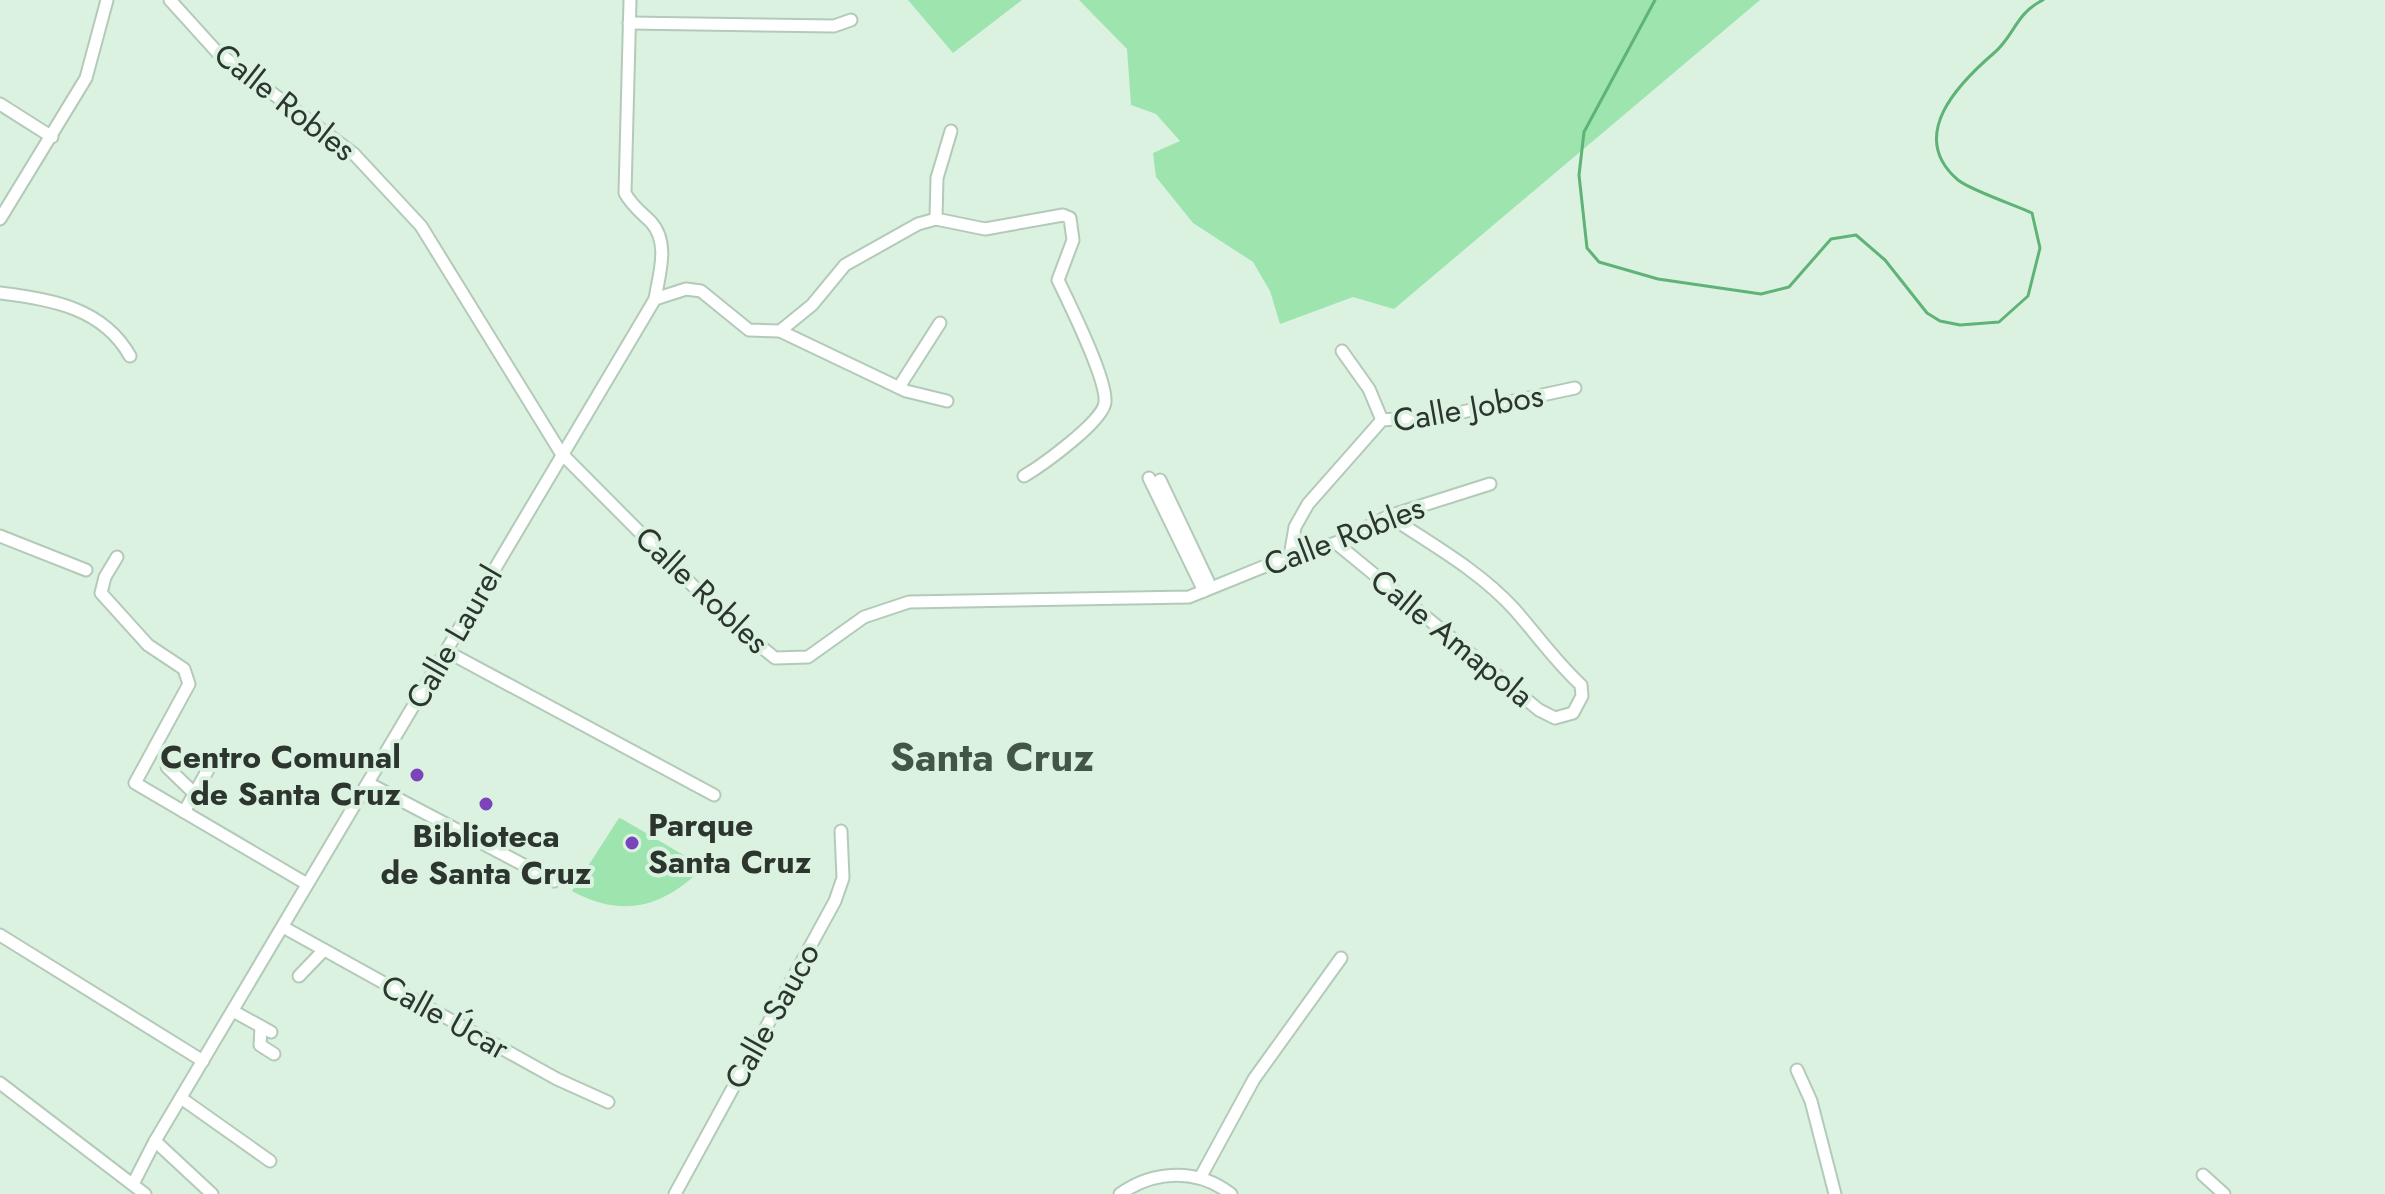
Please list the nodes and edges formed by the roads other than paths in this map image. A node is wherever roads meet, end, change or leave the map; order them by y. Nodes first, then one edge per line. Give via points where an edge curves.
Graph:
1 (107, 0) edge
2 (170, 0) edge
3 (630, 0) edge
4 (851, 20) dead end
5 (629, 23) junction
6 (0, 104) edge
7 (951, 131) dead end
8 (52, 137) junction
9 (0, 219) edge
10 (936, 219) junction
11 (0, 293) edge
12 (655, 299) junction
13 (940, 323) dead end
14 (780, 331) junction
15 (1342, 351) dead end
16 (130, 356) dead end
17 (899, 387) junction
18 (1575, 388) dead end
19 (947, 401) dead end
20 (1382, 420) junction
21 (561, 453) junction
22 (1024, 476) dead end
23 (1155, 479) dead end
24 (1490, 484) dead end
25 (1389, 516) junction
26 (0, 536) edge
27 (1336, 543) junction
28 (1290, 556) junction
29 (117, 557) dead end
30 (86, 570) dead end
31 (1207, 589) junction
32 (446, 651) junction
33 (214, 759) dead end
34 (167, 767) dead end
35 (368, 783) junction
36 (194, 793) junction
37 (714, 795) dead end
38 (184, 812) junction
39 (841, 831) dead end
40 (554, 881) dead end
41 (307, 884) junction
42 (283, 927) junction
43 (0, 935) edge
44 (324, 950) junction
45 (1341, 958) dead end
46 (299, 976) dead end
47 (233, 1011) junction
48 (274, 1054) dead end
49 (203, 1061) junction
50 (1797, 1070) dead end
51 (0, 1083) edge
52 (181, 1098) junction
53 (608, 1102) dead end
54 (155, 1141) junction
55 (270, 1161) dead end
56 (2203, 1175) dead end
57 (1200, 1178) junction
58 (133, 1184) junction
59 (145, 1194) edge
60 (212, 1194) edge
61 (675, 1194) edge
62 (1120, 1194) edge
63 (1231, 1194) edge
64 (1835, 1194) edge
65 (2224, 1194) edge

1 - 8 street via 86,78
2 - 21 street, Calle Robles via 217,52 354,154 421,226
3 - 5 street
4 - 5 street via 834,26
5 - 12 street via 625,193 663,245
6 - 8 street
7 - 10 street via 937,178
8 - 9 street
10 - 14 street via 845,265 812,305
10 - 22 street via 985,229 1070,218 1073,240 1058,280 1089,347 1105,401 1100,415
11 - 16 street via 70,305 110,328
12 - 14 street via 686,289 701,291 749,330
12 - 21 street, Calle Laurel
13 - 17 street
14 - 17 street
15 - 20 street via 1369,389
17 - 19 street
18 - 20 street, Calle Jobos via 1448,415
20 - 28 street, Calle Jobos via 1308,504 1295,527
21 - 31 street, Calle Robles via 723,616 775,658 808,657 864,617 909,602 1189,597
21 - 32 street, Calle Laurel
23 - 31 street
24 - 25 street, Calle Robles
25 - 27 street, Calle Robles
25 - 27 street, Calle Amapola via 1473,573 1513,608 1581,685 1573,713 1555,718 1539,710
26 - 30 street
27 - 28 street, Calle Robles
28 - 31 street, Calle Robles
29 - 38 street via 101,593 148,645 184,669 189,684 135,783
32 - 35 street, Calle Laurel
32 - 37 street
33 - 36 street
34 - 36 street
35 - 40 street
35 - 41 street, Calle Laurel
36 - 38 street
38 - 41 street
39 - 61 street, Calle Sauco via 843,878 835,901
41 - 42 street, Calle Laurel
42 - 44 street, Calle Úcar
42 - 47 street, Calle Laurel
43 - 49 street
44 - 46 street
44 - 53 street, Calle Úcar
45 - 57 street via 1254,1079
47 - 48 street via 266,1030 260,1045
47 - 49 street, Calle Laurel
49 - 52 street, Calle Laurel
50 - 64 street via 1811,1101
51 - 58 street
52 - 54 street, Calle Laurel
52 - 55 street
54 - 58 street, Calle Laurel
54 - 60 street
56 - 65 street
57 - 62 street via 1165,1174
57 - 63 street
58 - 59 street

